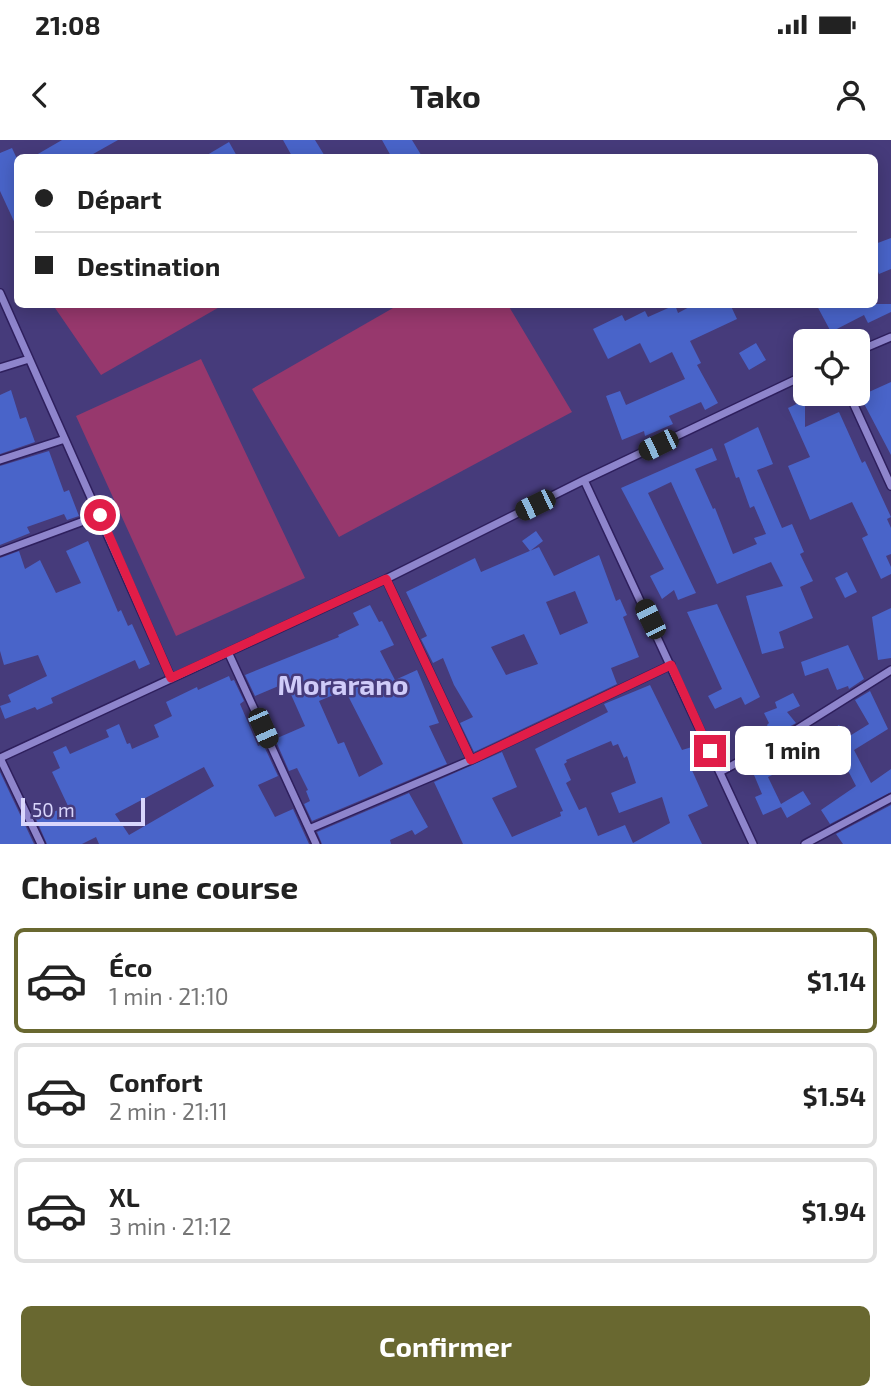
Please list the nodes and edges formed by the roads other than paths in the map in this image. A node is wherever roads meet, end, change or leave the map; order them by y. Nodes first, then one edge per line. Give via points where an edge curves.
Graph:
1 (0, 293) edge
2 (891, 337) edge
3 (870, 346) edge
4 (29, 359) junction
5 (0, 368) edge
6 (793, 381) edge
7 (854, 406) edge
8 (65, 439) junction
9 (0, 460) edge
10 (584, 480) junction
11 (891, 486) edge
12 (100, 515) junction
13 (0, 552) edge
14 (386, 579) junction
15 (228, 652) junction
16 (671, 665) junction
17 (891, 670) edge
18 (171, 678) junction
19 (0, 758) edge
20 (471, 760) junction
21 (720, 772) junction
22 (891, 798) edge
23 (309, 829) junction
24 (41, 844) edge
25 (316, 844) edge
26 (753, 844) edge
27 (805, 844) edge

1 - 4 street
2 - 3 street
4 - 5 street
4 - 8 street
6 - 10 street
7 - 11 street
8 - 9 street
8 - 12 street
10 - 14 street
10 - 16 street
12 - 13 street
12 - 18 street
14 - 15 street
14 - 20 street
15 - 18 street
15 - 23 street
16 - 20 street
16 - 21 street
17 - 21 street
18 - 19 street
19 - 24 street
20 - 23 street
21 - 26 street
22 - 27 street
23 - 25 street

